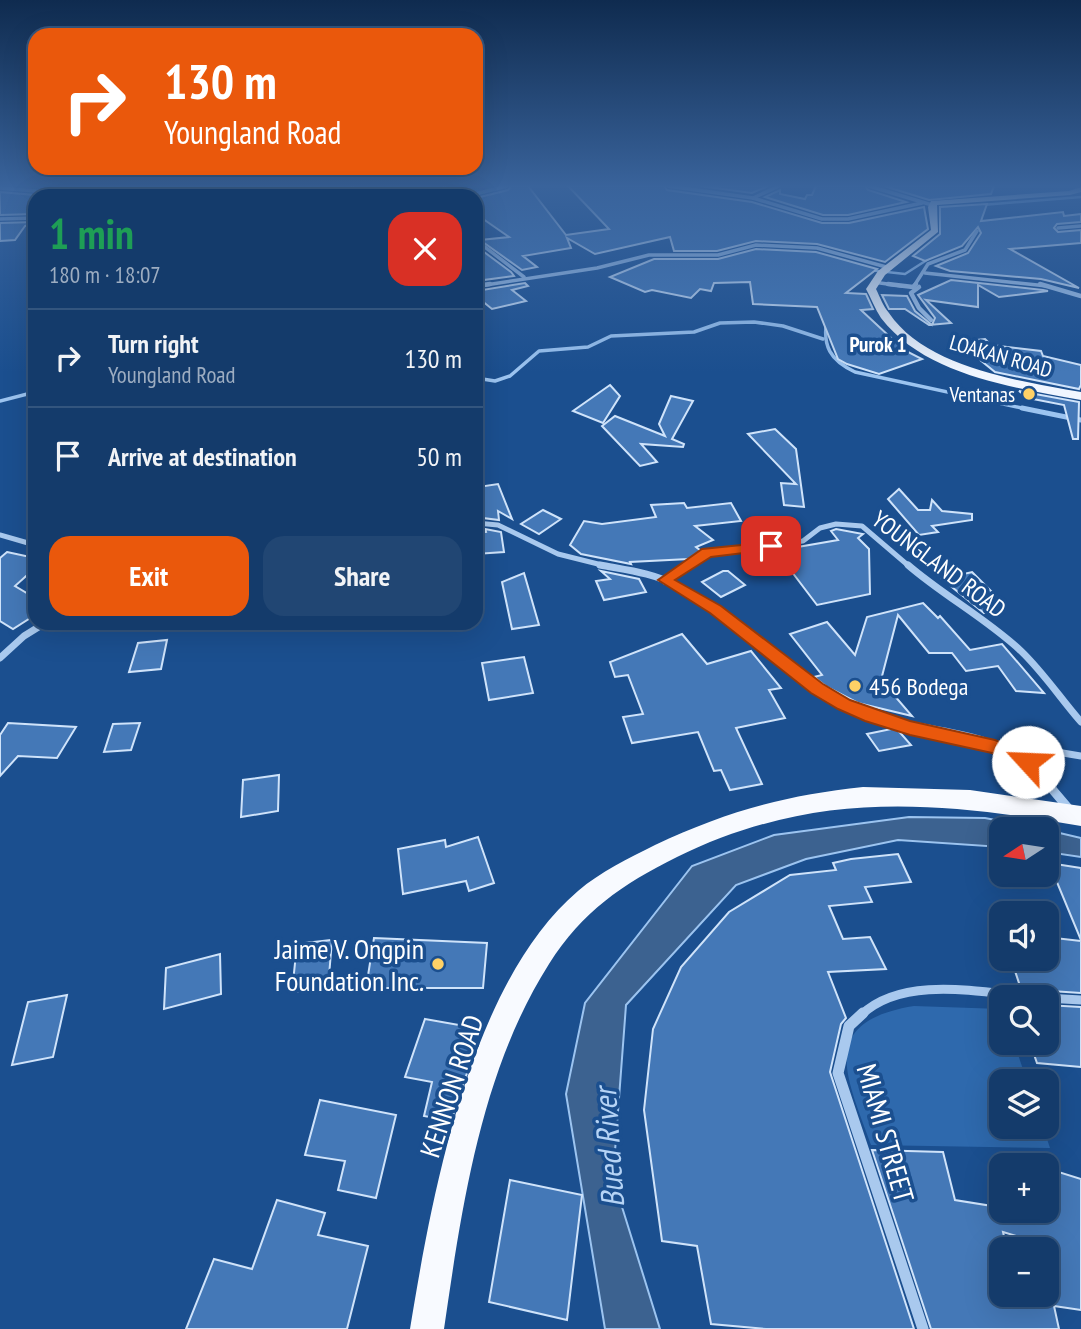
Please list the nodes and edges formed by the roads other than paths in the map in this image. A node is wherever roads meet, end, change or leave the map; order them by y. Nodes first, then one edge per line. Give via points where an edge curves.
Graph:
1 (486, 248) edge
2 (745, 248) edge
3 (820, 248) edge
4 (916, 248) edge
5 (966, 248) edge
6 (889, 268) junction
7 (924, 276) junction
8 (524, 277) junction
9 (875, 279) junction
10 (483, 285) edge
11 (1081, 296) edge
12 (931, 320) dead end
13 (1081, 396) edge
14 (483, 523) edge
15 (0, 535) edge
16 (28, 543) edge
17 (665, 580) junction
18 (33, 630) edge
19 (0, 658) edge
20 (1081, 722) edge
21 (1014, 754) junction
22 (1081, 756) edge
23 (1077, 816) edge
24 (989, 994) edge
25 (1059, 999) edge
26 (1081, 1000) edge
27 (427, 1329) edge
28 (923, 1329) edge

1 - 8 street
2 - 8 street via 718,255 658,253 597,268
3 - 6 street
4 - 6 main road
5 - 7 street via 928,264
6 - 9 main road
7 - 9 street via 913,287
7 - 11 street via 1042,284
7 - 12 street via 923,284 911,295
8 - 10 street
9 - 13 main road, LOAKAN ROAD via 871,289 881,313 937,358
14 - 17 street via 498,522 565,557
15 - 16 street
17 - 20 street, YOUNGLAND ROAD via 707,552 803,541 820,528 836,524 862,526 942,595 1022,652
17 - 21 street via 715,609 844,705 871,717
18 - 19 street
21 - 22 street via 1045,750
21 - 23 street via 1041,773
23 - 27 highway, KENNON ROAD via 984,799 925,796 801,803 752,813 693,835 579,905 531,969 495,1043 438,1254
24 - 28 street, MIAMI STREET via 926,989 898,992 872,1004 849,1026 838,1073
25 - 26 street, MIAMI STREET

